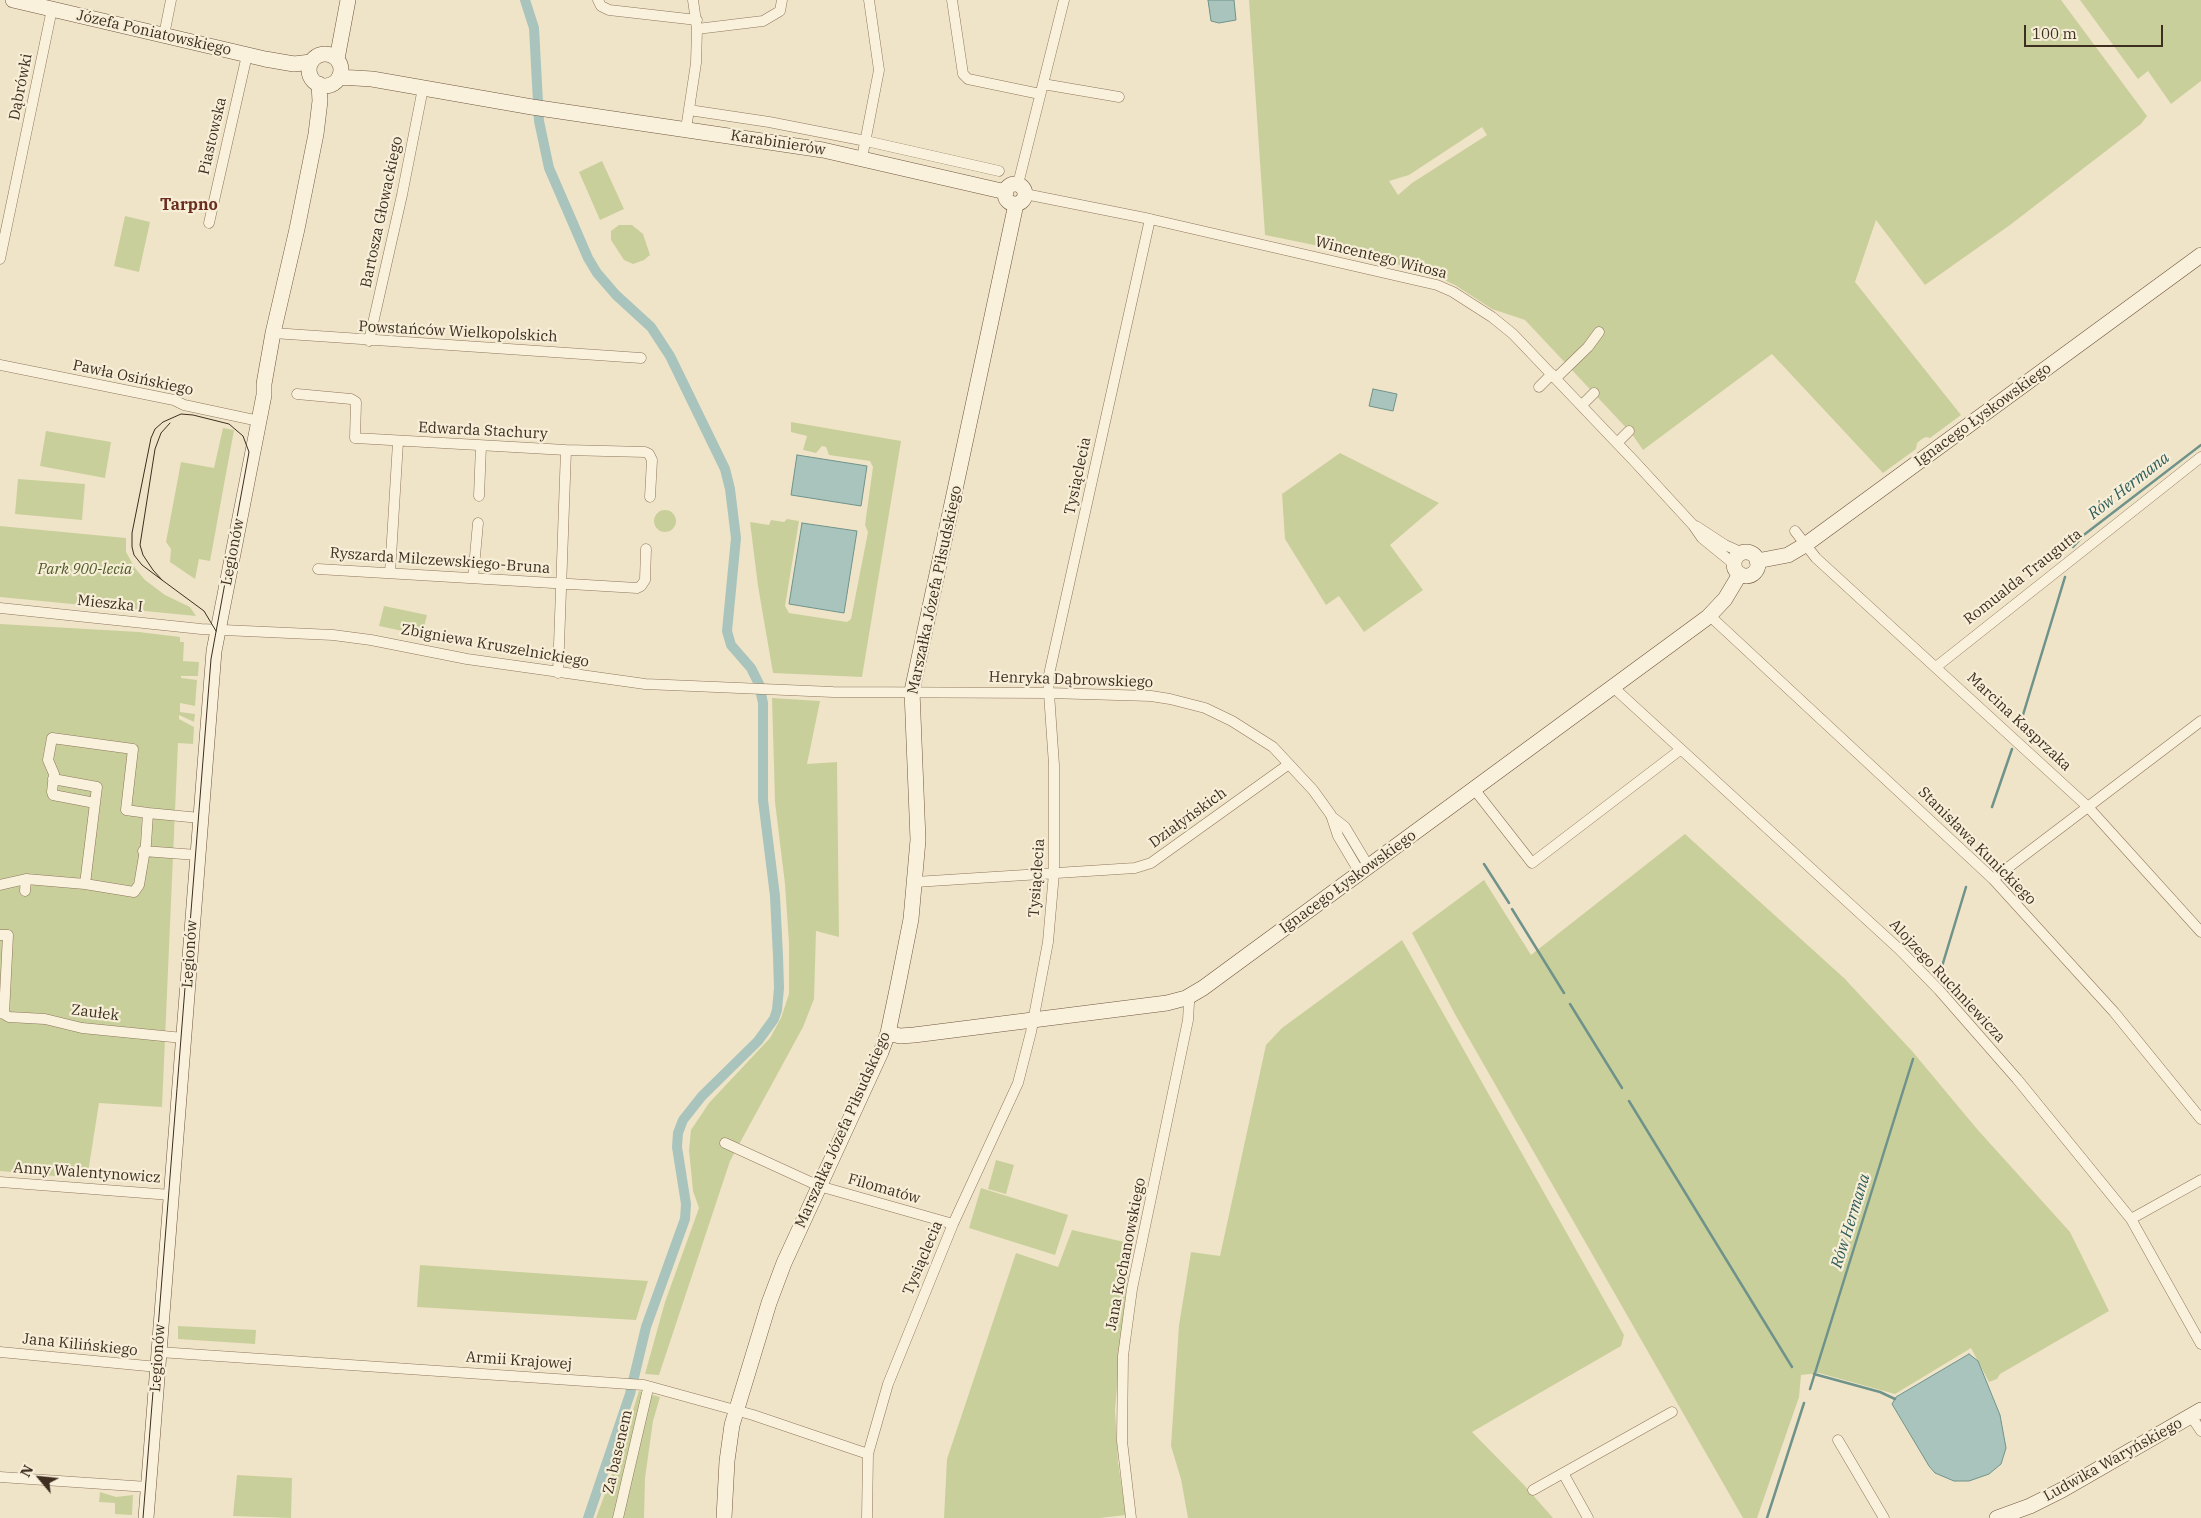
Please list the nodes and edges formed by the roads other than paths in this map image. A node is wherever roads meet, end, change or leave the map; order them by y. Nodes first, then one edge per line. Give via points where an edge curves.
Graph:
1 (13, 0) edge
2 (172, 0) edge
3 (598, 0) edge
4 (694, 0) edge
5 (782, 0) edge
6 (870, 0) edge
7 (952, 0) edge
8 (1064, 0) edge
9 (347, 6) edge
10 (52, 9) junction
11 (697, 25) junction
12 (164, 35) junction
13 (247, 55) junction
14 (327, 70) junction
15 (423, 88) junction
16 (1041, 89) junction
17 (1119, 97) dead end
18 (548, 109) joint
19 (689, 110) junction
20 (686, 129) junction
21 (866, 141) junction
22 (862, 158) junction
23 (999, 171) dead end
24 (1016, 194) junction
25 (1150, 219) junction
26 (209, 224) dead end
27 (2201, 255) edge
28 (0, 259) edge
29 (1599, 332) dead end
30 (278, 334) junction
31 (369, 341) junction
32 (641, 358) dead end
33 (0, 365) edge
34 (1554, 376) junction
35 (1539, 387) dead end
36 (1594, 393) dead end
37 (297, 394) dead end
38 (1582, 405) junction
39 (259, 421) junction
40 (1629, 431) dead end
41 (398, 442) junction
42 (1617, 442) junction
43 (481, 446) junction
44 (566, 450) junction
45 (2201, 456) edge
46 (479, 496) dead end
47 (650, 497) dead end
48 (478, 523) dead end
49 (1693, 525) junction
50 (1795, 531) dead end
51 (1805, 545) junction
52 (646, 549) dead end
53 (1757, 561) junction
54 (1739, 564) junction
55 (318, 569) dead end
56 (390, 573) junction
57 (473, 578) junction
58 (561, 584) junction
59 (0, 608) edge
60 (1710, 616) junction
61 (218, 630) junction
62 (1936, 667) junction
63 (558, 673) junction
64 (1613, 688) junction
65 (768, 689) joint
66 (912, 691) junction
67 (1049, 693) junction
68 (2201, 721) edge
69 (1680, 750) junction
70 (1289, 764) junction
71 (53, 780) junction
72 (1474, 789) junction
73 (95, 803) junction
74 (2088, 808) junction
75 (148, 813) junction
76 (200, 818) junction
77 (143, 851) junction
78 (197, 855) junction
79 (1364, 870) junction
80 (1054, 873) junction
81 (26, 879) junction
82 (1993, 879) junction
83 (915, 882) junction
84 (84, 884) junction
85 (0, 886) edge
86 (25, 891) dead end
87 (2199, 927) edge
88 (4, 935) edge
89 (1186, 998) junction
90 (2, 1014) edge
91 (1033, 1021) junction
92 (888, 1033) junction
93 (183, 1038) junction
94 (2201, 1119) edge
95 (725, 1143) dead end
96 (2201, 1180) edge
97 (0, 1182) edge
98 (819, 1186) junction
99 (171, 1195) junction
100 (2130, 1219) junction
101 (953, 1224) junction
102 (2201, 1344) edge
103 (0, 1352) edge
104 (158, 1360) junction
105 (645, 1389) junction
106 (735, 1410) junction
107 (1672, 1412) dead end
108 (2196, 1413) edge
109 (2201, 1432) edge
110 (1838, 1440) dead end
111 (868, 1454) junction
112 (1563, 1473) junction
113 (0, 1477) edge
114 (148, 1487) junction
115 (1533, 1490) dead end
116 (146, 1518) edge
117 (618, 1518) edge
118 (724, 1518) edge
119 (867, 1518) edge
120 (1131, 1518) edge
121 (1588, 1518) edge
122 (1884, 1518) edge
123 (1997, 1518) edge

1 - 10 street, Józefa Poniatowskiego
2 - 12 street
3 - 11 street via 609,10
4 - 11 street
5 - 11 street via 780,11 763,21
6 - 21 street via 879,70
7 - 16 street via 962,74 968,79
8 - 16 street, Marszałka Józefa Piłsudskiego
9 - 14 street, Legionów via 332,37
10 - 12 street, Józefa Poniatowskiego
10 - 28 street, Dąbrówki
11 - 19 street via 696,63
12 - 13 street, Józefa Poniatowskiego
13 - 14 street, Józefa Poniatowskiego via 265,59 280,68
13 - 26 street, Piastowska
14 - 15 street, Józefa Poniatowskiego
14 - 30 street, Legionów via 328,102 316,134
15 - 18 street, Józefa Poniatowskiego
15 - 31 street, Bartosza Głowackiego
16 - 17 street
16 - 24 street, Marszałka Józefa Piłsudskiego
18 - 20 street, Karabinierów
19 - 20 street
19 - 21 street
20 - 22 street, Karabinierów
21 - 22 street
21 - 23 street
22 - 24 street, Karabinierów
24 - 25 street, Karabinierów
24 - 66 street, Marszałka Józefa Piłsudskiego
25 - 34 street, Wincentego Witosa via 1437,285 1454,292 1500,324
25 - 67 street, Tysiąclecia via 1052,657
27 - 51 street, Ignacego Łyskowskiego
29 - 34 street via 1588,347
30 - 31 street, Powstańców Wielkopolskich
30 - 39 street, Legionów via 270,385 264,395
31 - 32 street, Powstańców Wielkopolskich
33 - 39 street, Pawła Osińskiego via 174,400
34 - 35 street
34 - 38 street, Wincentego Witosa
36 - 38 street
37 - 41 street, Edwarda Stachury via 352,399 356,402 355,438
38 - 42 street, Wincentego Witosa
39 - 61 street, Legionów
40 - 42 street
41 - 43 street, Edwarda Stachury
41 - 56 street, Edwarda Stachury
42 - 49 street, Wincentego Witosa
43 - 44 street, Edwarda Stachury
43 - 46 street
44 - 47 street, Edwarda Stachury via 650,454
44 - 58 street, Edwarda Stachury
45 - 62 street, Romualda Traugutta
48 - 57 street
49 - 54 street, Wincentego Witosa via 1702,538
49 - 54 street, Wincentego Witosa via 1725,545
50 - 51 street, Marcina Kasprzaka
51 - 53 street, Ignacego Łyskowskiego via 1788,555
51 - 62 street, Marcina Kasprzaka
52 - 58 street, Ryszarda Milczewskiego-Bruna via 645,580 637,588
53 - 54 street via 1754,555
53 - 54 street via 1757,569 1752,574
54 - 60 street, Ignacego Łyskowskiego via 1725,599
55 - 56 street, Ryszarda Milczewskiego-Bruna
56 - 57 street, Ryszarda Milczewskiego-Bruna
57 - 58 street, Ryszarda Milczewskiego-Bruna
58 - 63 street, Edwarda Stachury
59 - 61 street, Mieszka I
60 - 64 street, Ignacego Łyskowskiego
60 - 82 street, Stanisława Kunickiego
61 - 63 street, Zbigniewa Kruszelnickiego via 333,635
61 - 76 street, Legionów
62 - 74 street, Marcina Kasprzaka
63 - 65 street, Zbigniewa Kruszelnickiego via 645,684
64 - 69 street, Alojzego Ruchniewicza
64 - 72 street, Ignacego Łyskowskiego
65 - 66 street, Henryka Dąbrowskiego
66 - 67 street, Henryka Dąbrowskiego
66 - 83 street, Marszałka Józefa Piłsudskiego via 918,840
67 - 70 street, Henryka Dąbrowskiego via 1151,696 1204,708 1252,733 1273,747
67 - 80 street, Tysiąclecia via 1055,793
68 - 74 street
69 - 72 street via 1532,864
69 - 100 street, Alojzego Ruchniewicza via 1906,956 2017,1079
70 - 79 street, Henryka Dąbrowskiego via 1331,815 1338,836
70 - 80 street, Działyńskich via 1151,863 1135,868
71 - 73 street via 53,795
71 - 73 street via 97,787
71 - 75 street via 48,760 52,738 134,749 126,810
72 - 79 street, Ignacego Łyskowskiego
73 - 84 street
74 - 82 street
74 - 87 street, Marcina Kasprzaka
75 - 76 street
75 - 77 street
76 - 78 street, Legionów
77 - 78 street
77 - 84 street via 136,891
78 - 93 street, Legionów
79 - 89 street, Ignacego Łyskowskiego
80 - 83 street, Działyńskich
80 - 91 street, Tysiąclecia via 1048,942
81 - 84 street
81 - 85 street
81 - 86 street
82 - 94 street, Stanisława Kunickiego via 2114,1012
83 - 92 street, Marszałka Józefa Piłsudskiego via 906,950
88 - 90 street, Zaułek
89 - 91 street, Ignacego Łyskowskiego
89 - 120 street, Jana Kochanowskiego via 1189,1003 1188,1020 1132,1289 1123,1356 1122,1442
90 - 93 street, Zaułek via 82,1028
91 - 92 street, Ignacego Łyskowskiego via 914,1035
91 - 101 street, Tysiąclecia via 1018,1084
92 - 98 street, Marszałka Józefa Piłsudskiego
93 - 99 street, Legionów
95 - 98 street, Filomatów
96 - 100 street
97 - 99 street, Anny Walentynowicz
98 - 101 street, Filomatów
98 - 106 street, Marszałka Józefa Piłsudskiego via 778,1279
99 - 104 street, Legionów
100 - 102 street, Alojzego Ruchniewicza
101 - 111 street, Tysiąclecia via 888,1384
103 - 104 street, Jana Kilińskiego
104 - 105 street, Armii Krajowej via 630,1383
104 - 114 street, Legionów
105 - 106 street, Armii Krajowej
105 - 117 street, Za basenem
106 - 111 street, Armii Krajowej
106 - 118 street, Marszałka Józefa Piłsudskiego via 727,1461
107 - 112 street
108 - 109 street
108 - 123 street, Ludwika Waryńskiego via 2062,1490
110 - 122 street
111 - 119 street, Tysiąclecia
112 - 115 street
112 - 121 street
113 - 114 street
114 - 116 street, Legionów

